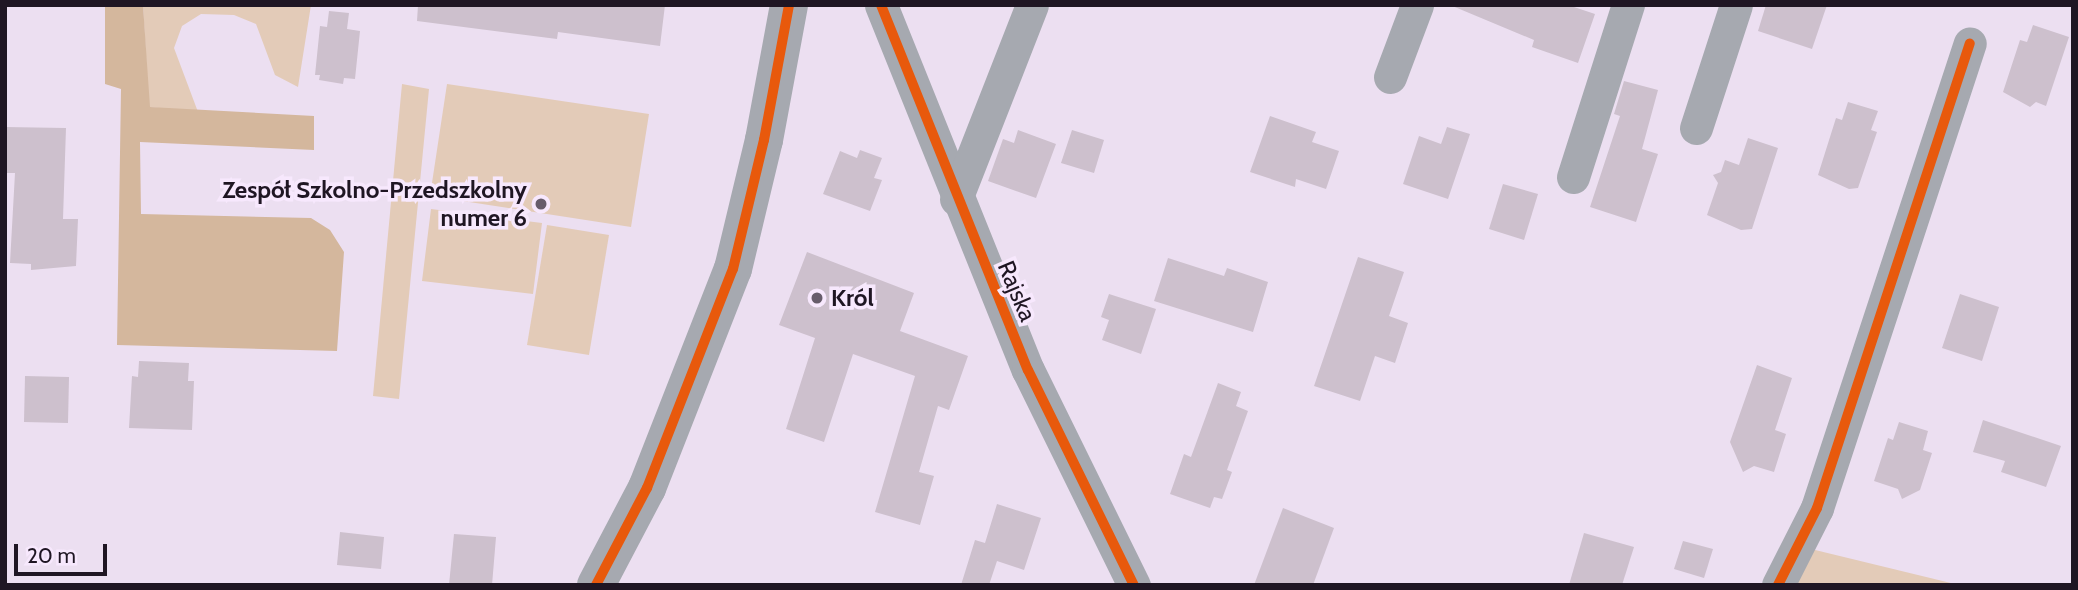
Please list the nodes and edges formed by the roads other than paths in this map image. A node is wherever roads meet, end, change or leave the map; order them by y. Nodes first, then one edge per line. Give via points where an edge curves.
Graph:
1 (789, 5) edge
2 (881, 5) edge
3 (1032, 5) edge
4 (1417, 5) edge
5 (1628, 5) edge
6 (1736, 5) edge
7 (1970, 44) dead end
8 (1390, 76) dead end
9 (1696, 128) dead end
10 (1573, 177) dead end
11 (956, 199) junction
12 (596, 585) edge
13 (1134, 585) edge
14 (1778, 585) edge

1 - 12 street via 762,152 733,269 653,475
2 - 11 street, Rajska
3 - 11 street
4 - 8 street
5 - 10 street
6 - 9 street
7 - 14 street via 1817,508
11 - 13 street, Rajska via 1034,383

